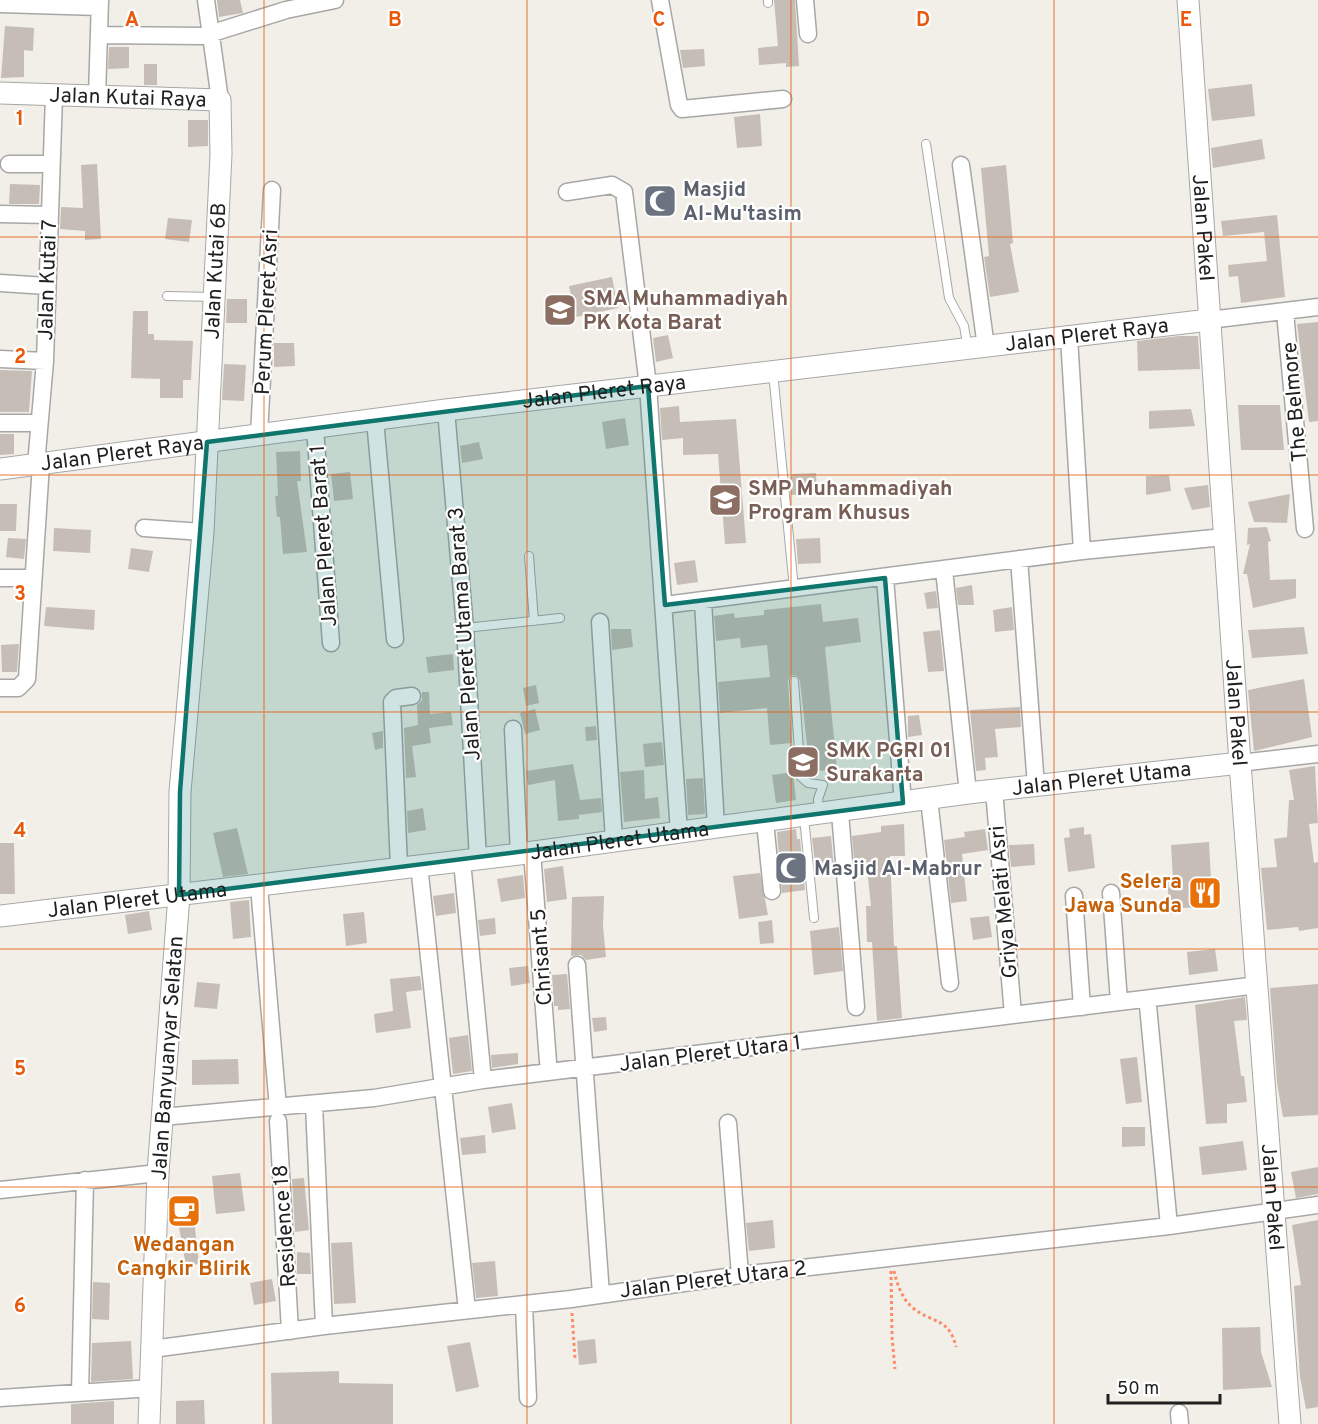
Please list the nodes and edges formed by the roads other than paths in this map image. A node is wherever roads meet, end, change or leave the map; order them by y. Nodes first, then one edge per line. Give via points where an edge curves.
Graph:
1 (206, 0) edge
2 (335, 0) edge
3 (660, 0) edge
4 (805, 0) edge
5 (1188, 0) edge
6 (99, 3) edge
7 (0, 4) edge
8 (211, 33) junction
9 (808, 34) dead end
10 (99, 35) junction
11 (0, 93) edge
12 (54, 96) junction
13 (97, 96) junction
14 (783, 99) dead end
15 (220, 100) junction
16 (926, 144) dead end
17 (9, 164) dead end
18 (51, 165) junction
19 (962, 165) dead end
20 (272, 190) dead end
21 (567, 192) dead end
22 (0, 214) edge
23 (49, 215) junction
24 (0, 283) edge
25 (46, 286) junction
26 (167, 296) dead end
27 (213, 297) junction
28 (1318, 307) edge
29 (1285, 312) junction
30 (1209, 320) junction
31 (1069, 337) junction
32 (977, 348) junction
33 (0, 359) edge
34 (45, 361) junction
35 (773, 370) junction
36 (648, 386) junction
37 (446, 410) junction
38 (375, 420) junction
39 (0, 423) edge
40 (39, 423) junction
41 (315, 428) junction
42 (259, 435) junction
43 (207, 442) junction
44 (38, 464) junction
45 (0, 469) edge
46 (144, 528) dead end
47 (1305, 529) dead end
48 (203, 532) junction
49 (1224, 537) junction
50 (1082, 551) junction
51 (529, 556) dead end
52 (1019, 559) junction
53 (944, 570) junction
54 (0, 578) edge
55 (33, 578) junction
56 (885, 578) junction
57 (794, 589) junction
58 (703, 601) junction
59 (665, 605) junction
60 (560, 618) dead end
61 (534, 621) junction
62 (600, 622) dead end
63 (465, 628) junction
64 (394, 639) dead end
65 (331, 643) dead end
66 (794, 681) dead end
67 (0, 688) edge
68 (412, 696) dead end
69 (513, 729) dead end
70 (1318, 754) edge
71 (1240, 762) junction
72 (1036, 786) junction
73 (994, 790) junction
74 (968, 793) junction
75 (928, 799) junction
76 (903, 803) junction
77 (821, 815) junction
78 (765, 822) junction
79 (716, 827) junction
80 (679, 832) junction
81 (614, 840) junction
82 (526, 853) junction
83 (470, 860) junction
84 (409, 866) junction
85 (260, 886) junction
86 (772, 891) dead end
87 (1112, 893) dead end
88 (179, 895) junction
89 (1074, 896) dead end
90 (0, 916) edge
91 (814, 918) dead end
92 (577, 965) dead end
93 (950, 983) dead end
94 (1258, 986) junction
95 (1119, 1002) junction
96 (1148, 1006) dead end
97 (856, 1007) dead end
98 (1082, 1007) junction
99 (1013, 1015) junction
100 (549, 1062) dead end
101 (585, 1070) junction
102 (483, 1080) junction
103 (444, 1086) junction
104 (314, 1105) junction
105 (278, 1114) junction
106 (162, 1117) junction
107 (728, 1123) dead end
108 (158, 1173) junction
109 (85, 1180) junction
110 (0, 1190) edge
111 (1318, 1205) edge
112 (1274, 1212) junction
113 (1169, 1226) junction
114 (740, 1275) junction
115 (602, 1293) junction
116 (524, 1305) junction
117 (467, 1310) junction
118 (324, 1326) junction
119 (290, 1331) junction
120 (152, 1349) junction
121 (152, 1388) junction
122 (80, 1393) junction
123 (0, 1398) edge
124 (528, 1398) dead end
125 (149, 1424) edge
126 (1290, 1424) edge

1 - 8 street
2 - 8 street
3 - 14 street via 682,109
4 - 9 street
5 - 30 street, Jalan Pakel
6 - 7 street
6 - 10 street
8 - 10 street via 176,37
8 - 15 street
10 - 13 street
11 - 12 street, Jalan Kutai Raya
12 - 13 street, Jalan Kutai Raya
12 - 18 street, Jalan Kutai 7
13 - 15 street, Jalan Kutai Raya
15 - 27 street, Jalan Kutai 6B
16 - 32 lane via 949,298
17 - 18 street
18 - 23 street, Jalan Kutai 7
19 - 32 street
20 - 42 street, Perum Pleret Asri
21 - 36 street via 612,185 624,192
22 - 23 street
23 - 25 street, Jalan Kutai 7
24 - 25 street
25 - 34 street, Jalan Kutai 7
26 - 27 lane
27 - 43 street, Jalan Kutai 6B
28 - 29 street
29 - 30 street
29 - 47 street, The Belmore
30 - 31 street, Jalan Pleret Raya
30 - 49 street, Jalan Pakel
31 - 32 street, Jalan Pleret Raya
31 - 50 street
32 - 35 street, Jalan Pleret Raya
33 - 34 street
34 - 40 street, Jalan Kutai 7
35 - 36 street, Jalan Pleret Raya
35 - 57 lane
36 - 37 street, Jalan Pleret Raya
36 - 59 street
37 - 38 street, Jalan Pleret Raya
37 - 63 street, Jalan Pleret Utama Barat 3
38 - 41 street, Jalan Pleret Raya
38 - 64 street
39 - 40 street
40 - 44 street, Jalan Kutai 7
41 - 42 street, Jalan Pleret Raya
41 - 65 street, Jalan Pleret Barat 1
42 - 43 street, Jalan Pleret Raya
43 - 44 street, Jalan Pleret Raya
43 - 48 street, Jalan Banyuanyar Selatan
44 - 45 street, Jalan Pleret Raya
44 - 55 street, Jalan Kutai 7
46 - 48 street
48 - 88 street, Jalan Banyuanyar Selatan via 180,792
49 - 50 street
49 - 71 street, Jalan Pakel
50 - 52 street
51 - 61 lane
52 - 53 street
52 - 72 street
53 - 56 street
53 - 74 street
54 - 55 street
55 - 67 street, Jalan Kutai 7 via 27,679 18,688
56 - 57 street
56 - 76 street
57 - 58 street
58 - 59 street
58 - 79 street
59 - 80 street
60 - 61 lane
61 - 63 lane
62 - 81 street
63 - 83 street, Jalan Pleret Utama Barat 3
66 - 77 lane via 801,777 808,783 823,785 818,799
68 - 84 street via 392,702
69 - 82 street, Chrisant 5
70 - 71 street
71 - 72 street, Jalan Pleret Utama
71 - 94 street, Jalan Pakel
72 - 73 street, Jalan Pleret Utama
73 - 74 street, Jalan Pleret Utama
73 - 99 street, Griya Melati Asri
74 - 75 street, Jalan Pleret Utama
75 - 76 street, Jalan Pleret Utama
75 - 93 street
76 - 77 street, Jalan Pleret Utama
77 - 78 street, Jalan Pleret Utama
77 - 91 lane
77 - 97 street
78 - 79 street, Jalan Pleret Utama
78 - 86 street
79 - 80 street, Jalan Pleret Utama
80 - 81 street, Jalan Pleret Utama
81 - 82 street, Jalan Pleret Utama
82 - 83 street, Jalan Pleret Utama
82 - 100 street, Chrisant 5
83 - 84 street, Jalan Pleret Utama
83 - 102 street, Jalan Pleret Utama Barat 3
84 - 85 street, Jalan Pleret Utama
84 - 103 street
85 - 88 street, Jalan Pleret Utama
85 - 105 street, Residence 18
87 - 95 street
88 - 90 street, Jalan Pleret Utama
88 - 106 street, Jalan Banyuanyar Selatan
89 - 98 street
92 - 101 street
94 - 95 street, Jalan Pleret Utara 1
94 - 112 street, Jalan Pakel
95 - 98 street, Jalan Pleret Utara 1
96 - 113 street
98 - 99 street, Jalan Pleret Utara 1
99 - 101 street, Jalan Pleret Utara 1
101 - 102 street, Jalan Pleret Utara 1
101 - 115 street
102 - 103 street, Jalan Pleret Utara 1
103 - 104 street, Jalan Pleret Utara 1
103 - 117 street
104 - 105 street, Jalan Pleret Utara 1
104 - 118 street
105 - 106 street, Jalan Pleret Utara 1
105 - 119 street, Residence 18
106 - 108 street, Jalan Banyuanyar Selatan
107 - 114 street
108 - 109 street
108 - 120 street, Jalan Banyuanyar Selatan
109 - 110 street
109 - 122 street
111 - 112 street, Jalan Pleret Utara 2
112 - 113 street, Jalan Pleret Utara 2
112 - 126 street, Jalan Pakel
113 - 114 street, Jalan Pleret Utara 2
114 - 115 street, Jalan Pleret Utara 2
115 - 116 street, Jalan Pleret Utara 2
116 - 117 street, Jalan Pleret Utara 2
116 - 124 street
117 - 118 street, Jalan Pleret Utara 2
118 - 119 street, Jalan Pleret Utara 2
119 - 120 street, Jalan Pleret Utara 2
120 - 121 street, Jalan Banyuanyar Selatan
121 - 122 street
121 - 125 street, Jalan Banyuanyar Selatan
122 - 123 street

